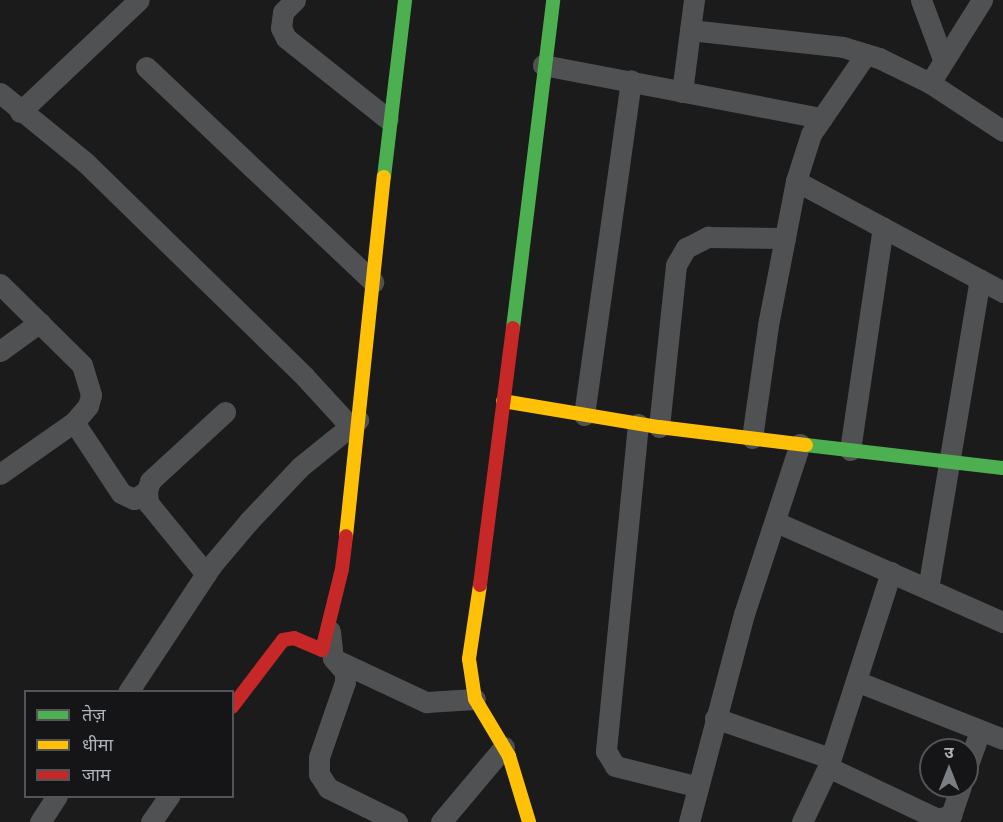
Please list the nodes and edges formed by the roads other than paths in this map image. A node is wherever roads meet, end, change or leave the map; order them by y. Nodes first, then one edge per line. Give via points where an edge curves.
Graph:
1 (139, 0) edge
2 (295, 0) edge
3 (405, 0) edge
4 (553, 0) edge
5 (694, 0) edge
6 (921, 0) edge
7 (982, 0) edge
8 (690, 30) junction
9 (866, 54) junction
10 (943, 60) junction
11 (543, 65) junction
12 (146, 67) dead end
13 (631, 80) junction
14 (930, 83) junction
15 (682, 92) junction
16 (0, 93) edge
17 (20, 112) junction
18 (822, 118) junction
19 (388, 119) junction
20 (1003, 131) edge
21 (796, 181) junction
22 (883, 227) junction
23 (785, 238) junction
24 (980, 279) junction
25 (373, 282) junction
26 (0, 284) edge
27 (1003, 292) edge
28 (40, 322) junction
29 (0, 351) edge
30 (503, 401) junction
31 (225, 412) dead end
32 (584, 415) junction
33 (74, 422) junction
34 (354, 423) junction
35 (649, 425) junction
36 (752, 438) junction
37 (800, 444) junction
38 (850, 450) junction
39 (949, 462) junction
40 (1003, 468) edge
41 (0, 474) edge
42 (147, 491) junction
43 (776, 522) junction
44 (891, 572) junction
45 (206, 574) junction
46 (928, 589) junction
47 (1003, 622) edge
48 (329, 625) junction
49 (333, 658) junction
50 (856, 681) junction
51 (129, 690) edge
52 (475, 699) junction
53 (234, 704) edge
54 (715, 718) junction
55 (980, 732) junction
56 (978, 738) edge
57 (1003, 739) edge
58 (504, 747) junction
59 (829, 762) junction
60 (695, 786) junction
61 (56, 798) edge
62 (168, 798) edge
63 (957, 798) edge
64 (40, 822) edge
65 (151, 822) edge
66 (398, 822) edge
67 (441, 822) edge
68 (529, 822) edge
69 (689, 822) edge
70 (802, 822) edge

1 - 17 street
2 - 19 street via 283,12 281,28 286,38
3 - 19 street
4 - 11 street
5 - 8 street
6 - 10 street
7 - 10 street
8 - 9 street via 843,46
8 - 15 street
9 - 14 street
9 - 18 street
10 - 14 street
11 - 13 street
11 - 30 street via 530,204
12 - 25 street
13 - 15 street
13 - 32 street
14 - 20 street
15 - 18 street
16 - 17 street
17 - 34 street via 86,163
18 - 21 street via 811,134
19 - 25 street
21 - 22 street
21 - 23 street
22 - 24 street
22 - 38 street
23 - 35 street via 708,237 686,248 676,265
23 - 36 street
24 - 27 street
24 - 39 street
25 - 34 street
26 - 28 street
28 - 29 street
28 - 33 street via 82,365 89,383 88,406
30 - 32 street
30 - 52 street via 469,659
31 - 42 street via 150,481
32 - 35 street
33 - 41 street
33 - 42 street via 121,493 134,499
34 - 45 street via 300,467
34 - 48 street via 342,568
35 - 36 street
35 - 60 street via 606,751 615,766
36 - 37 street
37 - 38 street
37 - 43 street
38 - 39 street
39 - 40 street
39 - 46 street
42 - 45 street via 148,503
43 - 44 street
43 - 54 street via 744,614
44 - 46 street
44 - 50 street
45 - 51 street
46 - 47 street
48 - 49 street
48 - 53 street via 322,650 294,638 283,640
49 - 52 street via 426,702
49 - 66 street via 345,672 345,682 319,757 319,774 328,788
50 - 55 street
50 - 59 street
52 - 58 street
54 - 59 street
54 - 60 street
55 - 56 street
55 - 57 street
58 - 67 street
58 - 68 street
59 - 63 street via 938,819 951,814
59 - 70 street
60 - 69 street
61 - 64 street
62 - 65 street

